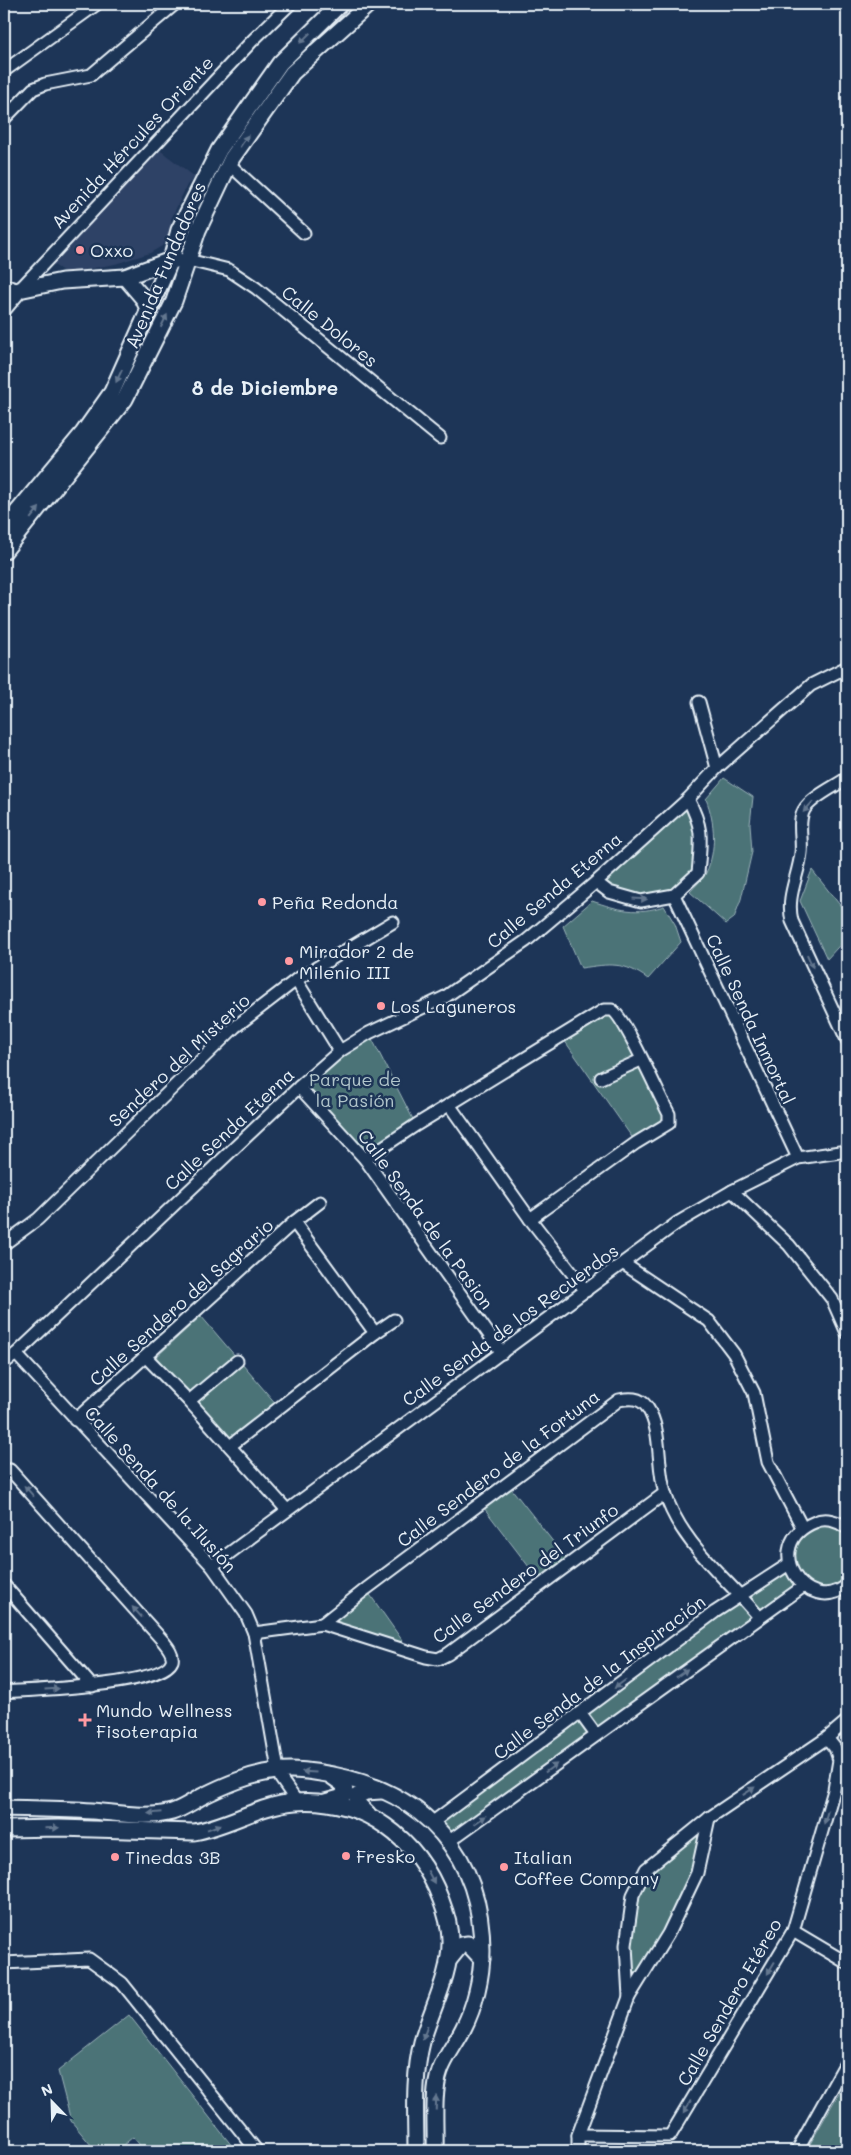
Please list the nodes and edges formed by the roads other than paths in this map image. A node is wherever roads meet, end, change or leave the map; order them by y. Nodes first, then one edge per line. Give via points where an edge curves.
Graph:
1 (97, 4) edge
2 (174, 4) edge
3 (290, 4) edge
4 (340, 4) edge
5 (369, 4) edge
6 (4, 71) edge
7 (4, 119) edge
8 (229, 164) junction
9 (304, 233) dead end
10 (170, 260) junction
11 (188, 260) junction
12 (125, 277) junction
13 (4, 284) edge
14 (19, 290) junction
15 (4, 308) edge
16 (149, 311) junction
17 (440, 438) dead end
18 (4, 528) edge
19 (4, 551) edge
20 (847, 667) edge
21 (699, 702) dead end
22 (717, 768) junction
23 (847, 778) edge
24 (688, 799) junction
25 (596, 882) junction
26 (674, 895) junction
27 (393, 922) dead end
28 (296, 980) junction
29 (847, 1040) edge
30 (340, 1051) junction
31 (641, 1060) junction
32 (601, 1078) dead end
33 (299, 1087) junction
34 (450, 1106) junction
35 (847, 1151) edge
36 (798, 1158) junction
37 (365, 1159) junction
38 (732, 1191) junction
39 (320, 1202) dead end
40 (530, 1219) junction
41 (294, 1222) junction
42 (4, 1244) edge
43 (624, 1264) junction
44 (586, 1291) junction
45 (394, 1320) dead end
46 (375, 1333) junction
47 (847, 1333) edge
48 (502, 1353) junction
49 (16, 1354) junction
50 (146, 1357) junction
51 (237, 1361) dead end
52 (4, 1363) edge
53 (189, 1402) junction
54 (76, 1420) junction
55 (230, 1446) junction
56 (4, 1474) edge
57 (665, 1493) junction
58 (286, 1509) junction
59 (802, 1528) junction
60 (847, 1528) edge
61 (789, 1564) junction
62 (212, 1566) junction
63 (4, 1585) edge
64 (804, 1586) junction
65 (846, 1587) edge
66 (740, 1594) junction
67 (759, 1617) junction
68 (322, 1624) junction
69 (254, 1633) junction
70 (92, 1686) junction
71 (4, 1692) edge
72 (580, 1713) junction
73 (847, 1721) edge
74 (596, 1735) junction
75 (827, 1738) junction
76 (278, 1770) junction
77 (330, 1774) junction
78 (384, 1791) junction
79 (297, 1802) junction
80 (321, 1803) junction
81 (4, 1808) edge
82 (709, 1818) junction
83 (374, 1819) junction
84 (433, 1822) junction
85 (4, 1829) edge
86 (448, 1842) junction
87 (478, 1912) junction
88 (448, 1919) junction
89 (793, 1931) junction
90 (482, 1959) junction
91 (4, 1963) edge
92 (847, 1963) edge
93 (446, 1965) junction
94 (629, 1997) junction
95 (847, 2061) edge
96 (578, 2135) junction
97 (257, 2151) edge
98 (416, 2151) edge
99 (435, 2151) edge
100 (578, 2151) edge
101 (797, 2151) edge

1 - 6 street
2 - 7 street via 91,75 33,89
3 - 14 street, Avenida Hércules Oriente
4 -> 10 street, Avenida Fundadores via 280,63 219,150 178,230
8 -> 5 street, Avenida Fundadores via 292,73
8 - 9 street
8 - 11 street, Avenida Fundadores via 198,230
10 - 11 street
10 - 12 street
10 - 16 street, Avenida Fundadores
11 - 17 street, Calle Dolores via 229,270 256,288
19 -> 11 street, Avenida Fundadores via 125,399 174,301
12 - 14 street via 62,281
12 - 16 street via 143,298
13 - 14 street
14 - 15 street, Avenida Hércules Oriente
16 -> 18 street, Avenida Fundadores via 112,392
20 - 22 street, Calle Senda Eterna via 811,685
21 - 22 street
22 - 24 street, Calle Senda Eterna
23 -> 29 street via 804,810 801,853 789,908
24 - 25 street, Calle Senda Eterna
24 - 26 street via 698,817 702,839 698,873
25 -> 26 street via 610,892 641,901
25 - 30 street, Calle Senda Eterna via 526,941 445,997 369,1033
26 - 36 street, Calle Senda Inmortal
27 - 28 street, Sendero del Misterio
28 - 30 street
28 - 42 street, Sendero del Misterio via 235,1027 38,1219
30 - 33 street, Calle Senda Eterna
31 - 32 street
31 - 34 street via 619,1016 608,1009
31 - 40 street via 669,1114 669,1123
33 - 37 street, Calle Senda de la Pasion
33 - 49 street, Calle Senda Eterna
34 - 37 street
34 - 40 street
35 - 36 street, Calle Senda de los Recuerdos
36 - 38 street, Calle Senda de los Recuerdos
37 - 48 street, Calle Senda de la Pasion
38 - 43 street, Calle Senda de los Recuerdos via 677,1223
38 - 47 street via 783,1239 811,1273 832,1299
39 - 41 street, Calle Sendero del Sagrario
40 - 44 street
41 - 46 street, Calle Sendero del Sagrario
41 - 50 street, Calle Sendero del Sagrario
43 - 44 street, Calle Senda de los Recuerdos
43 - 59 street via 709,1321 734,1354 754,1392 768,1462
44 - 48 street, Calle Senda de los Recuerdos
45 - 46 street
46 - 55 street
48 - 58 street, Calle Senda de los Recuerdos
49 - 52 street, Calle Senda Eterna
49 - 54 street, Calle Senda de la Ilusión
50 - 53 street
50 - 54 street, Calle Sendero del Sagrario
51 - 53 street
53 - 55 street
54 - 62 street, Calle Senda de la Ilusión
55 - 58 street
70 -> 56 street via 149,1676 168,1667 172,1656 163,1641 10,1470
57 - 66 street, Calle Sendero de la Fortuna via 681,1526 702,1555
57 - 68 street, Calle Sendero del Triunfo via 438,1659
57 - 68 street, Calle Sendero de la Fortuna via 655,1427 646,1405 633,1398 619,1400
58 - 62 street, Calle Senda de los Recuerdos
59 - 60 street via 817,1521 830,1520
59 - 61 street via 791,1542
61 - 64 street
61 - 66 street, Calle Senda de la Inspiración
62 - 69 street, Calle Senda de la Ilusión via 246,1614
63 - 70 street
64 - 65 street via 824,1594
64 - 67 street
66 - 67 street, Calle Sendero de la Fortuna
66 -> 72 street, Calle Senda de la Inspiración
74 -> 67 street
68 - 69 street, Calle Sendero del Triunfo
69 - 76 street, Calle Senda de la Ilusión
71 -> 70 street
72 - 74 street
72 - 84 street, Calle Senda de la Inspiración
73 - 75 street
86 -> 74 street
82 -> 75 street
75 -> 89 street, Calle Sendero Etéreo via 839,1760 834,1790
77 -> 76 street
76 - 79 street, Calle Senda de la Ilusión
76 -> 81 street via 232,1783 173,1812 132,1815
77 - 78 street
77 - 80 street via 344,1786 345,1793 340,1798
78 - 83 street via 357,1796 357,1803
78 - 84 street via 408,1802
79 - 80 street
85 -> 79 street via 194,1832 208,1830 271,1806
80 - 83 street via 357,1811
82 - 94 street via 697,1873 668,1934
82 - 94 street via 646,1869 633,1895 626,1945
83 -> 88 street via 410,1846 433,1878
84 - 86 street
86 - 87 street via 464,1867
87 - 88 street via 468,1933 461,1934
87 - 90 street
88 - 93 street via 450,1942
89 - 92 street
89 -> 96 street, Calle Sendero Etéreo via 670,2136
90 - 93 street via 468,1944 461,1945
99 -> 90 street via 438,2077 465,2026
91 - 97 street via 89,1960 122,1983
93 -> 98 street via 422,2043 416,2078
94 - 96 street
95 - 101 street
96 - 100 street

